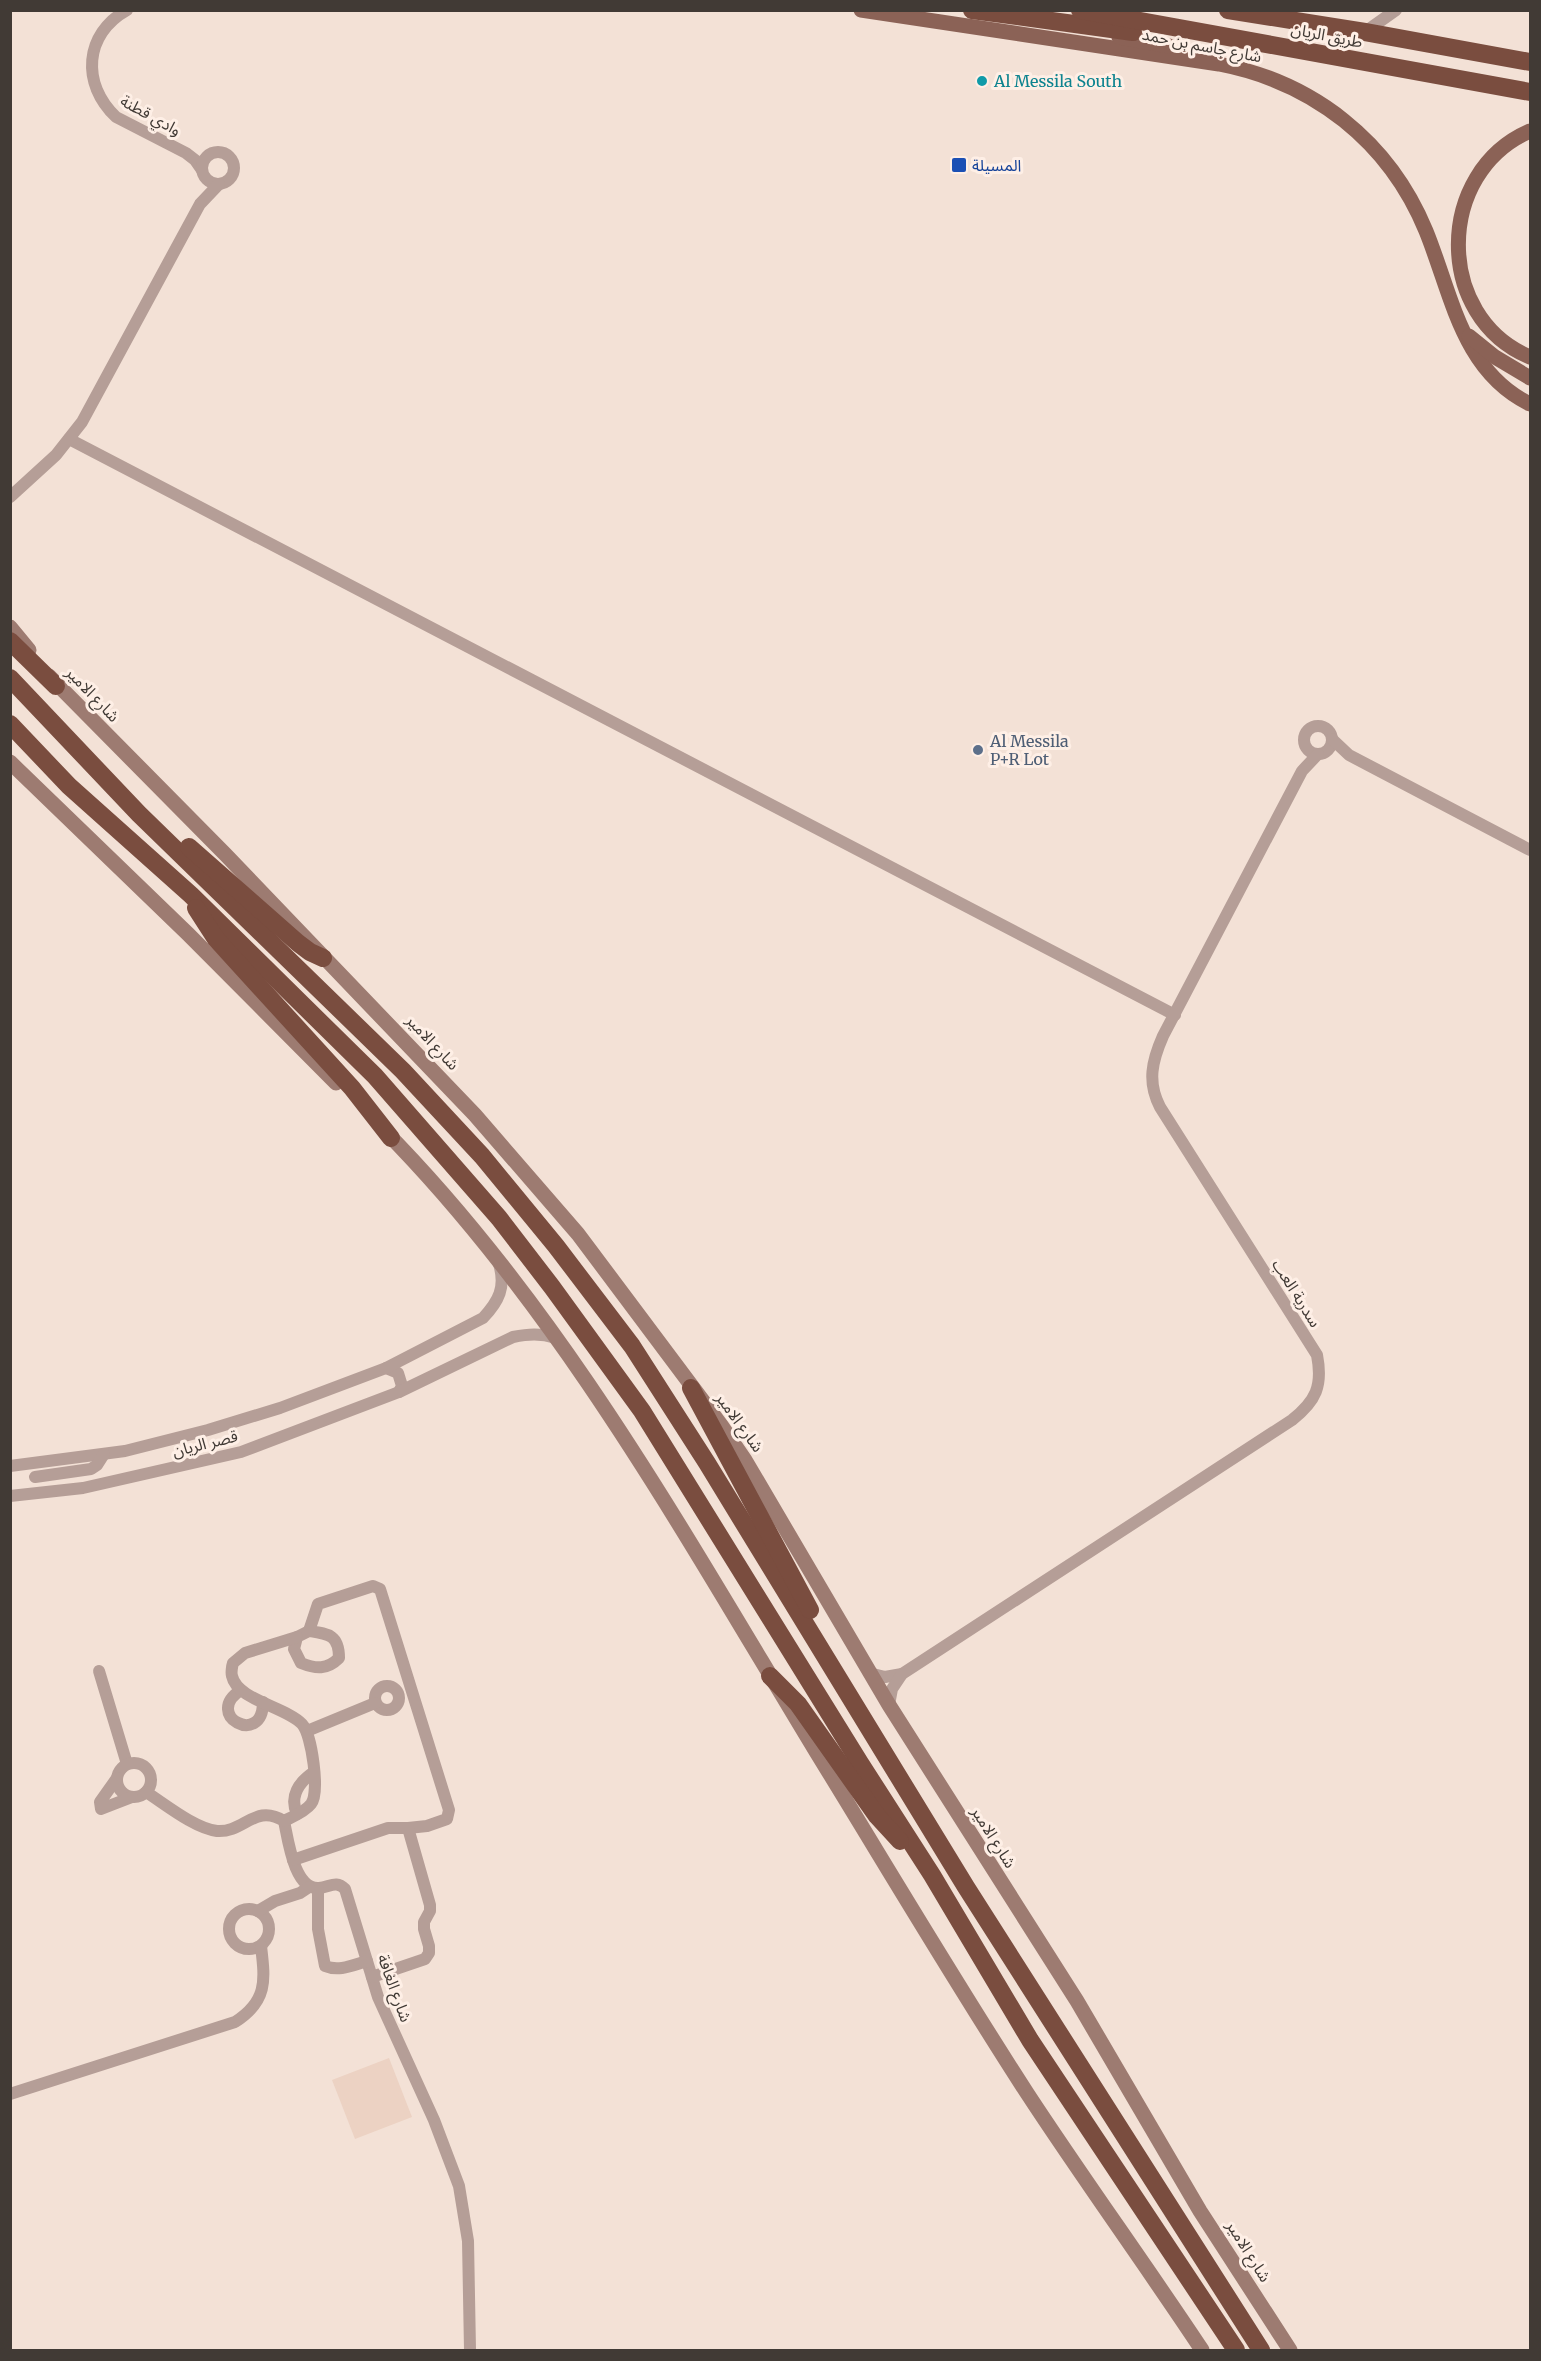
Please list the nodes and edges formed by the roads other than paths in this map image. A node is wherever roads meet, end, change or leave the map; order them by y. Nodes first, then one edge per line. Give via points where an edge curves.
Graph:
1 (127, 10) edge
2 (861, 10) edge
3 (972, 10) edge
4 (1080, 10) edge
5 (1228, 10) edge
6 (1280, 10) edge
7 (1396, 10) edge
8 (1054, 23) junction
9 (1347, 29) junction
10 (1365, 32) junction
11 (1251, 41) junction
12 (1530, 62) edge
13 (1530, 92) edge
14 (1530, 131) edge
15 (1374, 149) junction
16 (186, 153) junction
17 (208, 155) junction
18 (203, 173) junction
19 (219, 184) junction
20 (200, 204) junction
21 (1464, 332) junction
22 (1530, 357) edge
23 (1530, 378) edge
24 (1530, 404) edge
25 (69, 439) junction
26 (11, 496) edge
27 (10, 627) edge
28 (10, 641) edge
29 (10, 678) edge
30 (56, 686) junction
31 (10, 724) edge
32 (1332, 739) junction
33 (1306, 747) junction
34 (1322, 752) junction
35 (1349, 755) junction
36 (10, 762) edge
37 (1302, 771) junction
38 (139, 813) junction
39 (1530, 850) edge
40 (191, 895) junction
41 (323, 958) junction
42 (1175, 1015) junction
43 (391, 1138) junction
44 (499, 1263) junction
45 (556, 1338) junction
46 (386, 1368) junction
47 (691, 1388) junction
48 (399, 1392) junction
49 (104, 1454) junction
50 (31, 1463) junction
51 (10, 1466) edge
52 (35, 1477) junction
53 (40, 1493) junction
54 (10, 1496) edge
55 (99, 1671) dead end
56 (869, 1673) junction
57 (902, 1674) junction
58 (770, 1676) junction
59 (241, 1690) junction
60 (847, 1691) junction
61 (263, 1702) junction
62 (375, 1703) dead end
63 (889, 1706) junction
64 (307, 1731) junction
65 (127, 1764) junction
66 (314, 1772) junction
67 (117, 1778) junction
68 (146, 1792) junction
69 (132, 1797) junction
70 (297, 1814) junction
71 (284, 1821) junction
72 (408, 1828) junction
73 (293, 1860) junction
74 (932, 1875) junction
75 (314, 1887) junction
76 (258, 1911) junction
77 (261, 1946) junction
78 (367, 1961) junction
79 (372, 1977) junction
80 (10, 2094) edge
81 (1179, 2315) junction
82 (470, 2350) edge
83 (1194, 2350) edge
84 (1202, 2350) edge
85 (1236, 2350) edge
86 (1261, 2350) edge
87 (1290, 2350) edge

1 - 16 street, وادي قطنة via 105,28 96,44 92,60 98,94 116,117
2 - 15 main road, شارع جاسم بن حمد via 1241,68 1310,96
3 - 8 highway
4 - 11 highway, طريق الريان
5 - 9 highway, طريق الريان
6 - 9 street, طريق الريان
7 - 10 street
8 - 11 highway via 1204,42
8 - 15 main road via 1276,69 1330,100 1368,135
9 - 10 highway, طريق الريان
10 - 12 highway, طريق الريان
11 - 13 highway, طريق الريان
14 - 22 main road via 1510,143 1472,183 1458,242 1461,270 1473,304 1491,330
15 - 21 main road, شارع جاسم بن حمد via 1417,212
16 - 17 street, وادي قطنة
16 - 18 street, وادي قطنة
17 - 18 street via 202,164
17 - 19 street via 222,153 234,164 232,176
18 - 19 street
18 - 20 street
19 - 20 street
20 - 25 street via 97,397
21 - 23 main road, شارع جاسم بن حمد
21 - 24 main road via 1491,377
25 - 26 street
25 - 42 street
27 - 30 main road, شارع الامير
28 - 30 highway
29 - 38 highway
30 - 41 main road, شارع الامير
31 - 40 highway via 69,786
32 - 33 street via 1325,728 1313,727 1304,736
32 - 34 street via 1329,748
32 - 35 street
33 - 34 street
33 - 37 street, سدرية العب
34 - 35 street
34 - 37 street, سدرية العب
35 - 39 street
36 - 43 main road
37 - 42 street, سدرية العب
38 - 41 highway via 171,831 298,943
38 - 60 highway via 403,1071 482,1156 556,1246 632,1346
40 - 43 highway via 207,930 352,1088
40 - 74 highway via 375,1076 499,1218 552,1287 642,1411
41 - 47 main road, شارع الامير via 475,1115 578,1234
42 - 57 street, سدرية العب via 1153,1065 1154,1095 1317,1355 1319,1378 1313,1399 1292,1420
43 - 44 main road
44 - 45 main road
44 - 46 street, قصر الريان via 504,1278 500,1292 495,1306 483,1318
45 - 48 street, قصر الريان via 544,1334 513,1337
45 - 58 main road via 716,1582
46 - 48 street via 398,1373
46 - 49 street, قصر الريان via 208,1430
47 - 56 main road, شارع الامير via 744,1460
47 - 60 highway via 822,1634
48 - 53 street, قصر الريان via 241,1452 83,1488
49 - 50 street, قصر الريان
49 - 52 street via 91,1469
50 - 51 street, قصر الريان
50 - 52 street
52 - 53 street
53 - 54 street, قصر الريان
55 - 65 street
56 - 57 street via 885,1677
56 - 63 main road, شارع الامير
57 - 63 street via 892,1689
58 - 74 highway via 798,1704 877,1816
58 - 81 main road via 1026,2092
59 - 61 street
59 - 61 street via 232,1696 228,1706 237,1724 248,1726 258,1722
59 - 72 street via 232,1677 233,1663 244,1653 303,1634 318,1604 374,1586 380,1589 449,1810 447,1819 438,1823
60 - 86 highway via 972,1896
61 - 64 street via 287,1713
62 - 64 street
63 - 87 main road, شارع الامير via 1077,2001 1184,2184
64 - 66 street
65 - 67 street
65 - 68 street via 139,1763 148,1770 151,1781
66 - 70 street via 312,1804
66 - 70 street via 296,1790
67 - 69 street via 119,1788
67 - 69 street via 99,1807
68 - 69 street
68 - 71 street via 200,1826 217,1831 229,1830 259,1815
70 - 71 street
71 - 73 street
72 - 73 street via 388,1828
72 - 79 street via 430,1905 424,1929 429,1953 425,1959
73 - 75 street via 301,1879
74 - 85 highway via 1030,2040
75 - 76 street
75 - 78 street, شارع الغافة via 333,1883 345,1889
75 - 78 street via 325,1966 342,1968
76 - 77 street via 269,1924 268,1936
76 - 77 street via 236,1913 229,1923 229,1934 245,1950
77 - 80 street via 263,1988 256,2004 235,2022
78 - 79 street, شارع الغافة
79 - 82 street, شارع الغافة via 459,2186 468,2241
81 - 83 main road
81 - 84 main road

